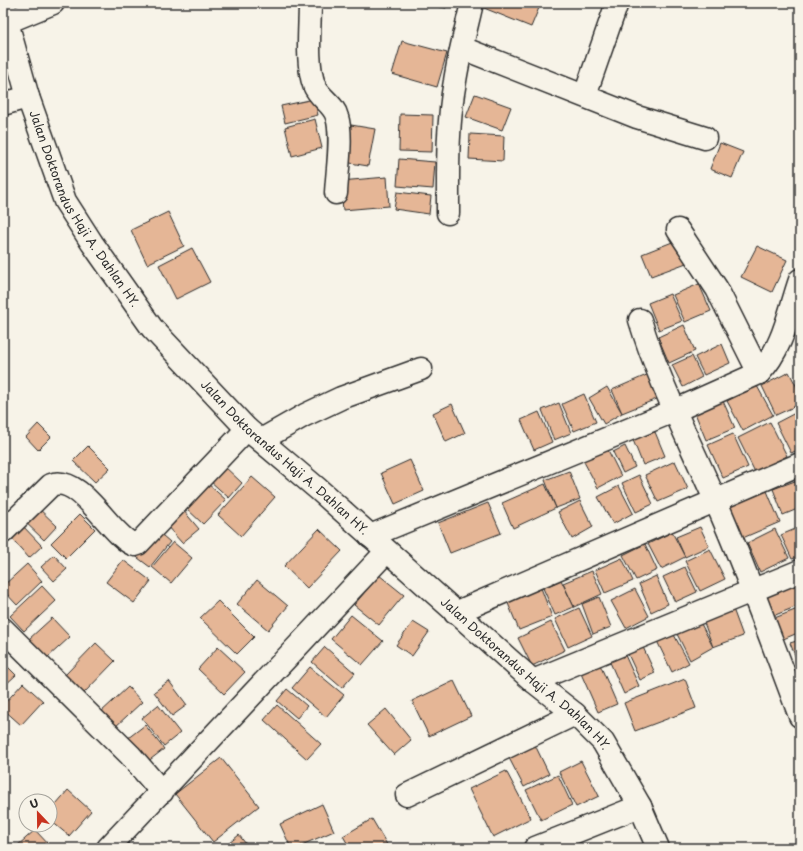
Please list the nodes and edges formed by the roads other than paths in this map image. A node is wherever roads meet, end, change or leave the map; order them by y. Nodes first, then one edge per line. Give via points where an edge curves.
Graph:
1 (53, 3) edge
2 (310, 3) edge
3 (472, 3) edge
4 (617, 3) edge
5 (6, 12) edge
6 (462, 48) junction
7 (585, 96) junction
8 (28, 97) junction
9 (3, 104) edge
10 (705, 138) dead end
11 (336, 193) dead end
12 (448, 213) dead end
13 (678, 230) dead end
14 (800, 280) edge
15 (640, 320) dead end
16 (421, 369) dead end
17 (759, 373) junction
18 (674, 411) junction
19 (254, 434) junction
20 (800, 464) edge
21 (716, 501) junction
22 (3, 532) edge
23 (370, 536) junction
24 (387, 552) junction
25 (800, 571) edge
26 (752, 589) junction
27 (455, 613) junction
28 (3, 629) edge
29 (533, 681) junction
30 (575, 714) junction
31 (800, 716) edge
32 (162, 792) junction
33 (407, 795) dead end
34 (640, 806) junction
35 (108, 848) edge
36 (535, 848) edge
37 (658, 848) edge

1 - 5 street
2 - 11 street via 310,65 314,86 338,118
3 - 6 street
4 - 7 street
5 - 8 street, Jalan Doktorandus Haji A. Dahlan HY.
6 - 7 street
6 - 12 street via 454,82 450,119
7 - 10 street via 637,117
8 - 9 street
8 - 19 street, Jalan Doktorandus Haji A. Dahlan HY. via 65,201 92,243 152,328
13 - 17 street via 717,288
14 - 17 street via 776,352
15 - 18 street
16 - 19 street
17 - 18 street
18 - 21 street
18 - 23 street
19 - 22 street via 138,544 128,542 97,509 67,484 58,482 51,485
19 - 23 street, Jalan Doktorandus Haji A. Dahlan HY.
20 - 21 street
21 - 26 street
21 - 27 street
23 - 24 street, Jalan Doktorandus Haji A. Dahlan HY.
24 - 27 street, Jalan Doktorandus Haji A. Dahlan HY.
24 - 32 street
25 - 26 street
26 - 29 street
26 - 31 street
27 - 29 street, Jalan Doktorandus Haji A. Dahlan HY.
28 - 32 street via 130,755
29 - 30 street, Jalan Doktorandus Haji A. Dahlan HY.
30 - 33 street
30 - 34 street, Jalan Doktorandus Haji A. Dahlan HY. via 603,742
32 - 35 street
34 - 36 street
34 - 37 street, Jalan Doktorandus Haji A. Dahlan HY.

